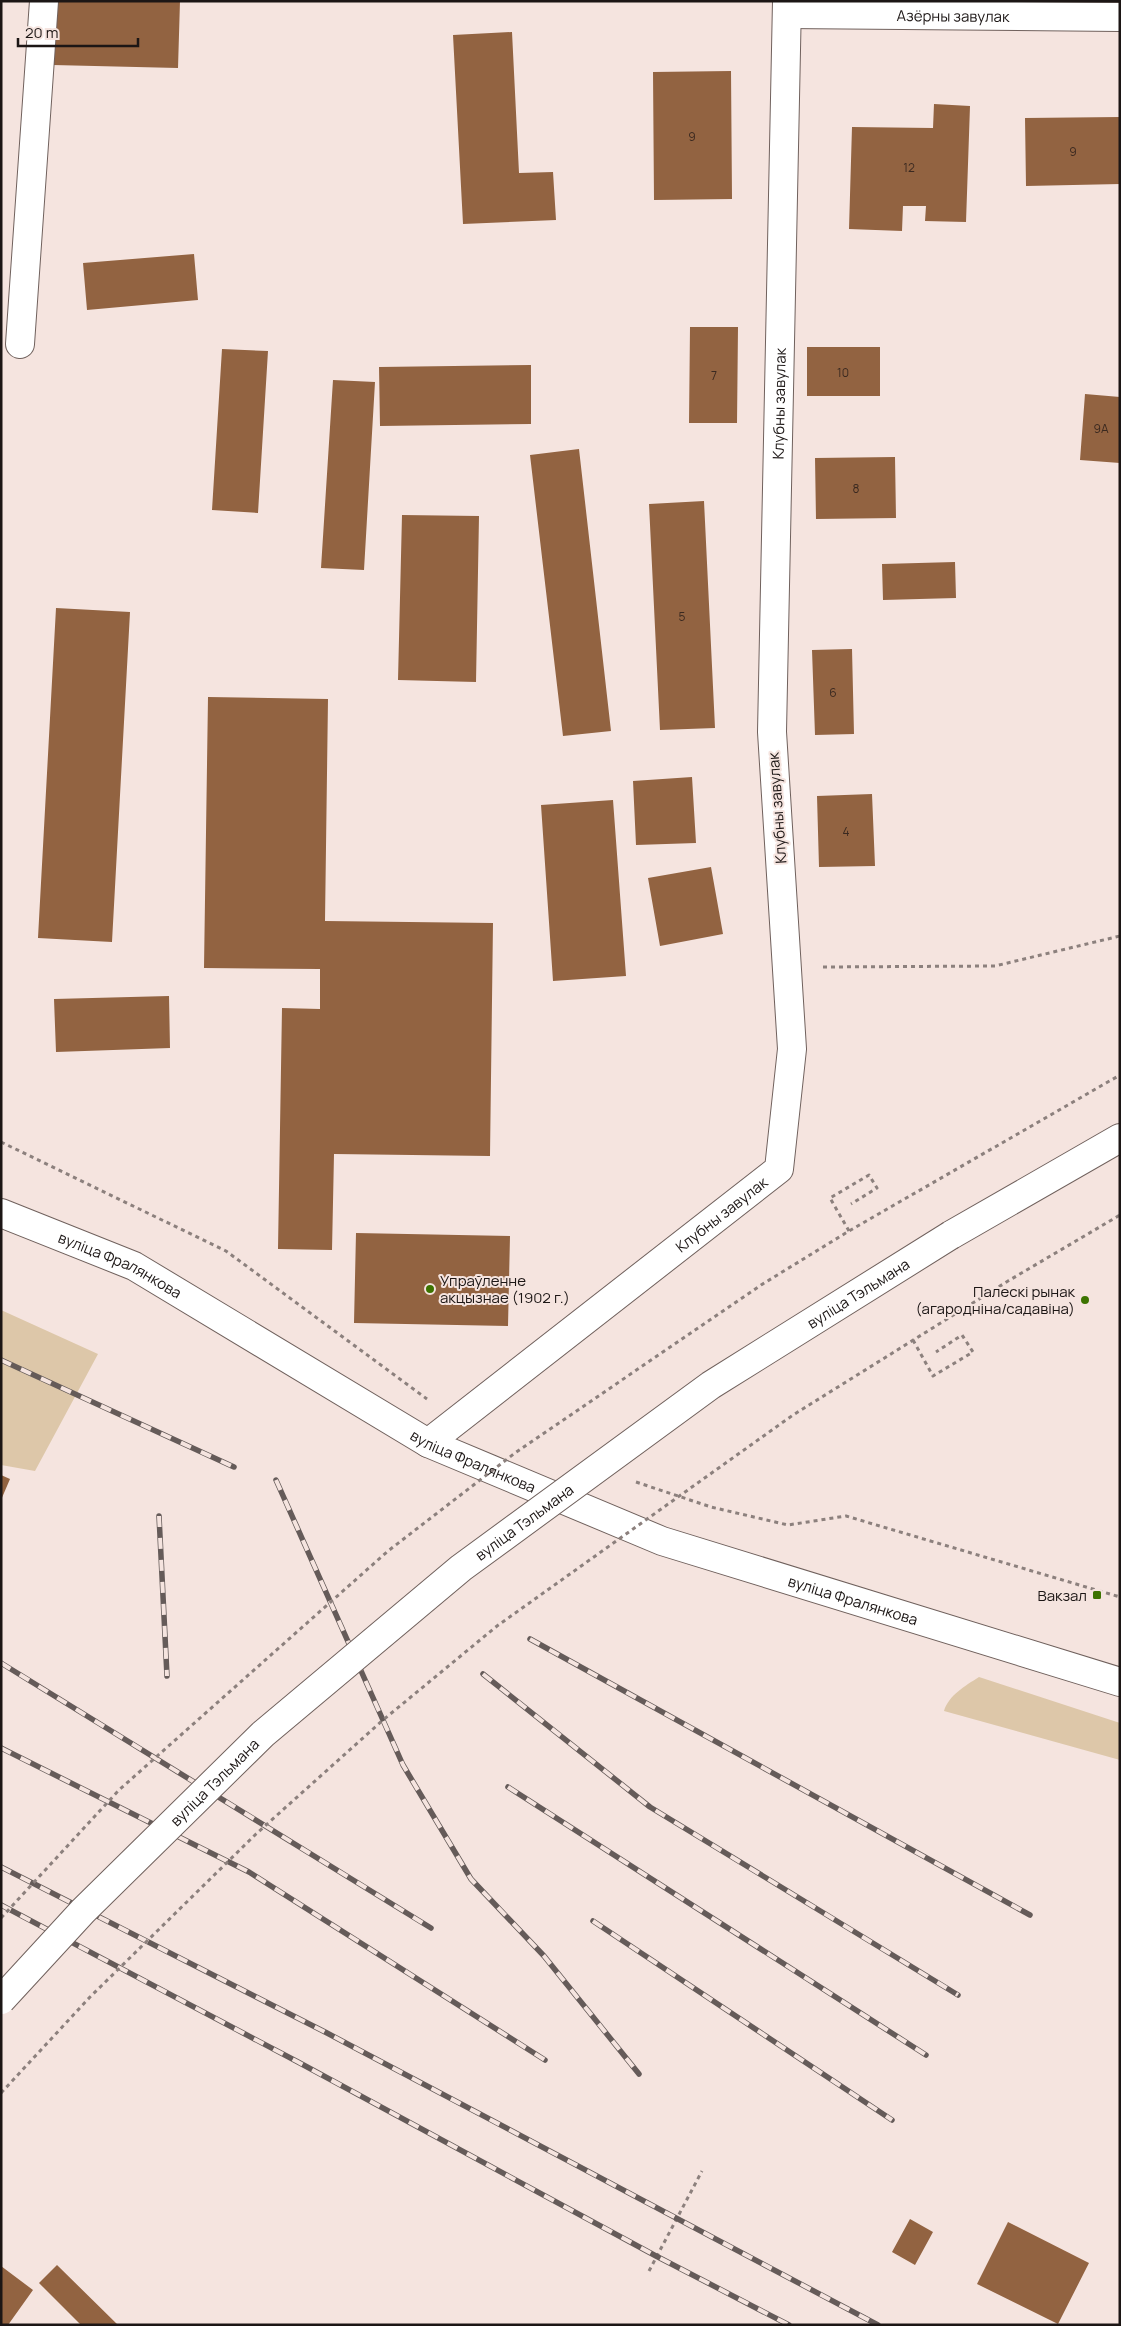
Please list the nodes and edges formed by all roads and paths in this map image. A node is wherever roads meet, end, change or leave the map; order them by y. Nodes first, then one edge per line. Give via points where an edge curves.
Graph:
1 (44, 1) edge
2 (787, 8) edge
3 (1120, 17) edge
4 (20, 344) dead end
5 (1120, 936) edge
6 (787, 967) junction
7 (1120, 1075) edge
8 (1120, 1138) edge
9 (1, 1142) edge
10 (851, 1204) dead end
11 (1, 1213) edge
12 (1120, 1215) edge
13 (849, 1231) junction
14 (913, 1340) junction
15 (936, 1352) dead end
16 (458, 1419) junction
17 (428, 1443) junction
18 (518, 1443) dead end
19 (536, 1449) dead end
20 (628, 1480) dead end
21 (1120, 1597) edge
22 (1120, 1682) edge
23 (1, 1918) edge
24 (1, 2000) edge
25 (1, 2093) edge
26 (702, 2171) dead end
27 (649, 2270) dead end

1 - 4 street
2 - 3 street, Азёрны завулак
2 - 6 street, Клубны завулак via 772,732
5 - 6 path via 995,966
6 - 16 street, Клубны завулак via 792,1049 779,1169
7 - 13 path, bridge
8 - 24 street, вуліца Тэльмана, bridge via 950,1235 711,1385 461,1568 263,1734 82,1911
9 - 16 path via 226,1251
10 - 13 path via 878,1188 869,1175 830,1198
11 - 17 street, вуліца Фралянкова via 134,1266
12 - 14 path, bridge
13 - 23 path, bridge via 761,1286 515,1453 388,1551 119,1790
14 - 15 path via 933,1376 973,1352 962,1335
14 - 25 path, bridge via 793,1415 489,1632 383,1720 256,1834 90,1997
16 - 17 street, Клубны завулак
17 - 22 street, вуліца Фралянкова via 662,1541
18 - 19 path
20 - 21 path via 711,1507 788,1525 846,1516
26 - 27 path

